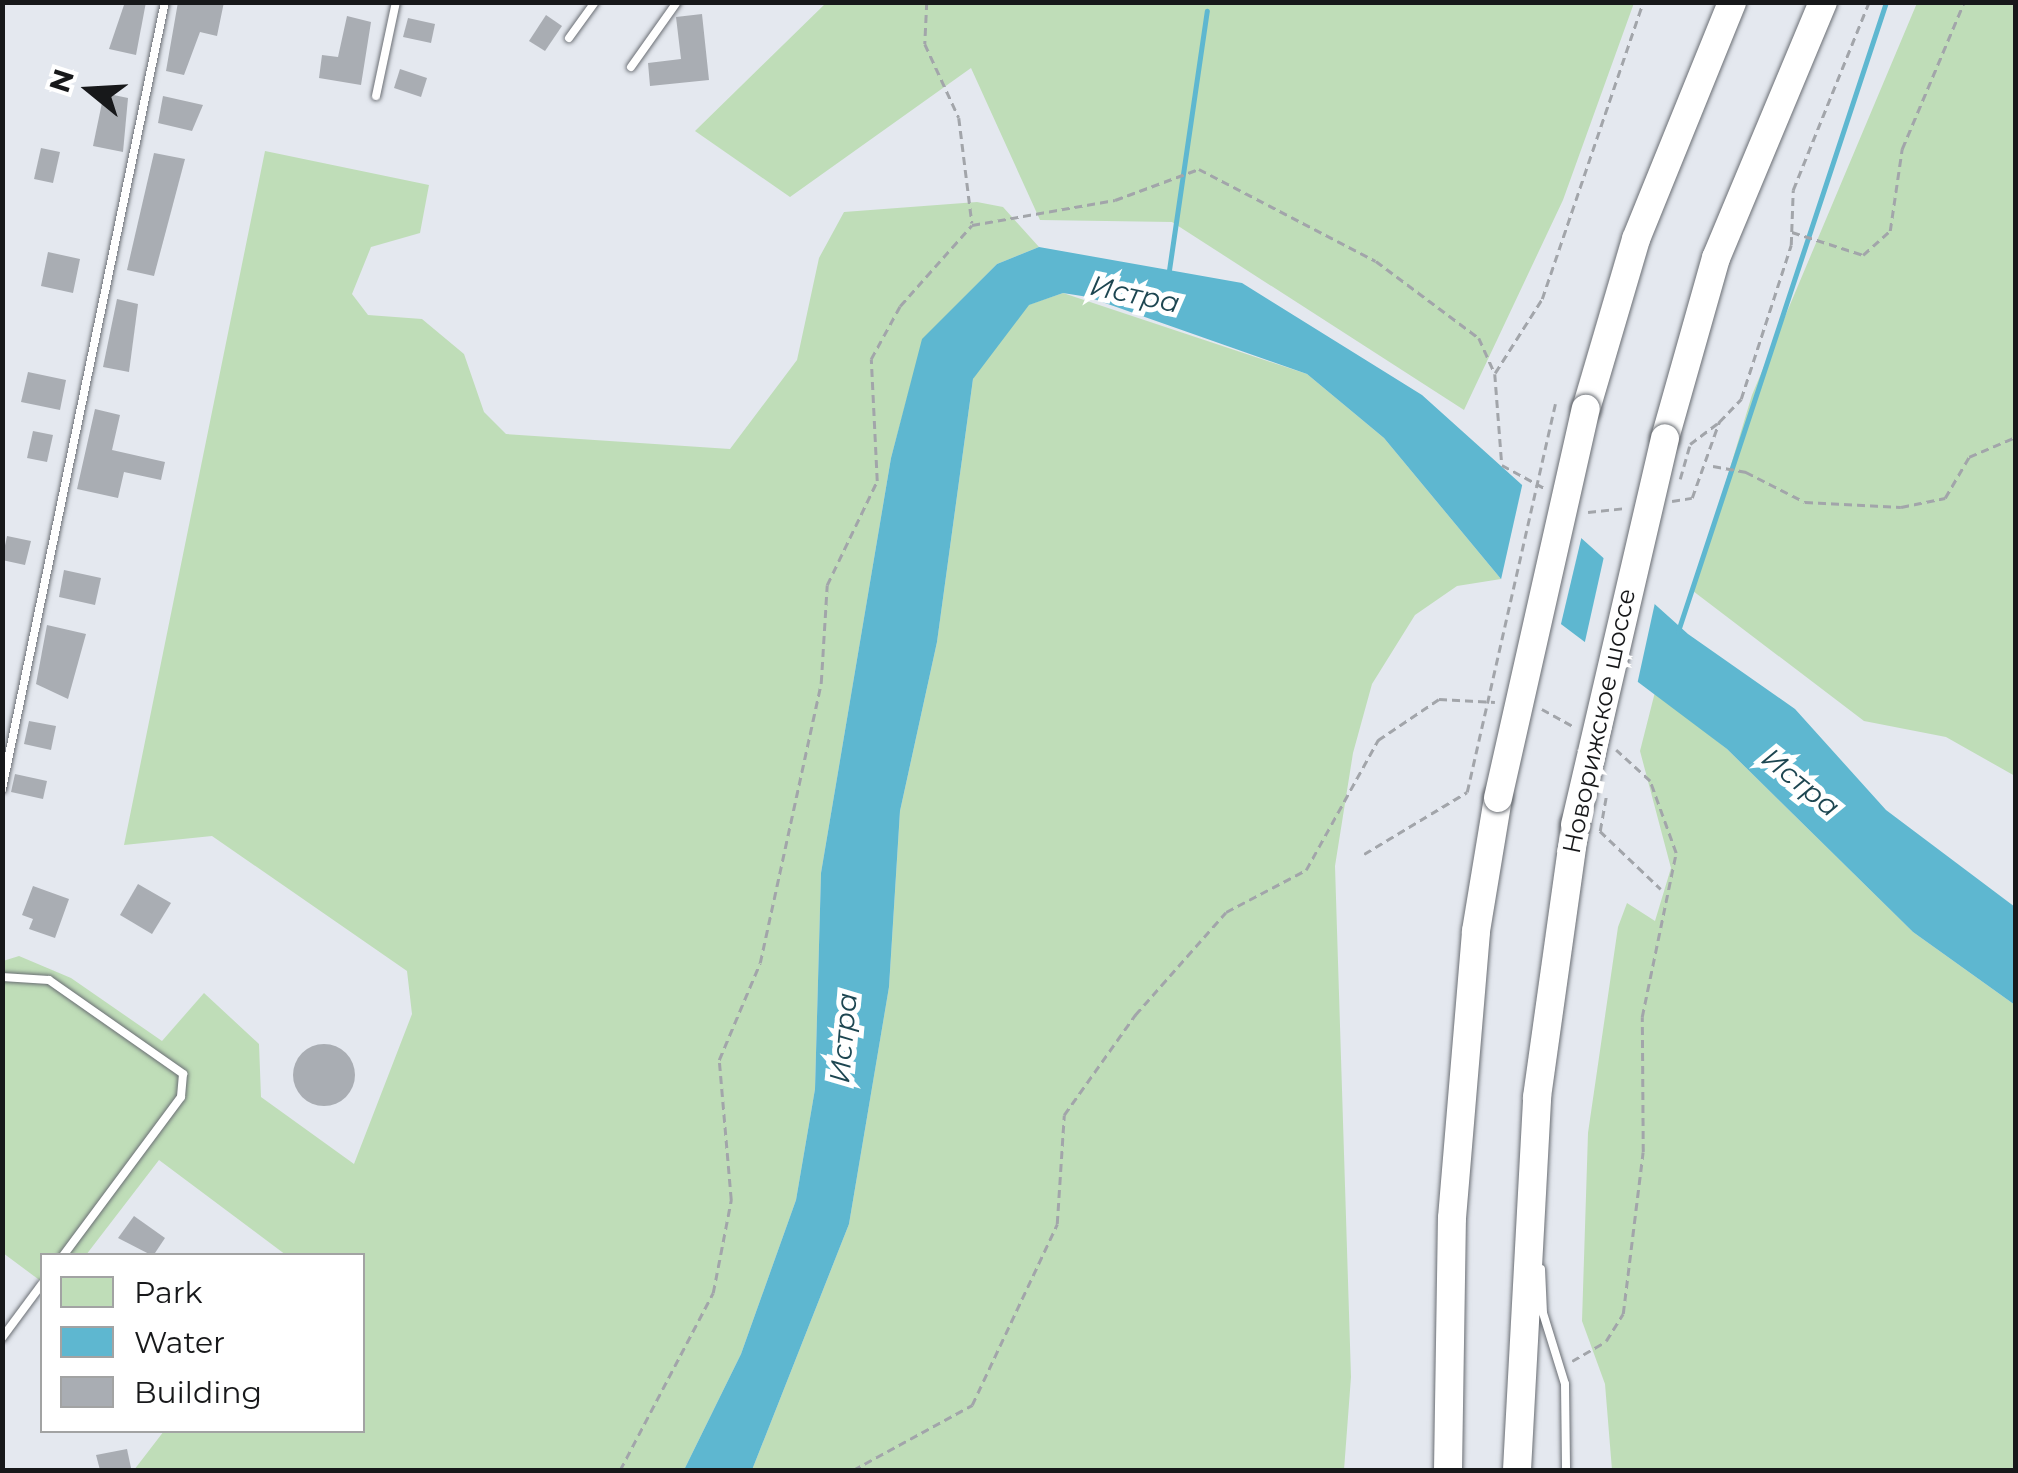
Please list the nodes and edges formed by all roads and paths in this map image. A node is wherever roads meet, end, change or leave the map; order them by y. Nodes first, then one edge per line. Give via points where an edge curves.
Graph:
1 (165, 2) edge
2 (396, 2) edge
3 (595, 2) edge
4 (677, 2) edge
5 (926, 2) edge
6 (1644, 2) edge
7 (1732, 2) edge
8 (1823, 2) edge
9 (1869, 2) edge
10 (1964, 2) edge
11 (569, 38) dead end
12 (631, 67) dead end
13 (376, 96) dead end
14 (972, 225) junction
15 (1792, 232) junction
16 (1495, 374) junction
17 (1556, 400) dead end
18 (1720, 422) junction
19 (2016, 437) edge
20 (1678, 441) junction
21 (1711, 466) junction
22 (1561, 497) dead end
23 (1658, 503) dead end
24 (1576, 505) dead end
25 (1642, 506) dead end
26 (1515, 704) dead end
27 (1534, 705) dead end
28 (1580, 730) dead end
29 (1610, 746) dead end
30 (2, 789) edge
31 (1587, 828) junction
32 (1364, 854) dead end
33 (1662, 890) junction
34 (2, 977) edge
35 (1537, 1097) junction
36 (66, 1253) edge
37 (40, 1287) edge
38 (2, 1338) edge
39 (1558, 1368) junction
40 (620, 1470) edge
41 (853, 1470) edge
42 (1448, 1470) edge
43 (1518, 1470) edge
44 (1566, 1470) edge

1 - 30 lane
2 - 13 lane
3 - 11 lane
4 - 12 lane
5 - 14 path via 925,44 959,118
6 - 16 path via 1542,299
7 - 42 highway, bridge via 1636,239 1586,409 1498,798 1476,932 1452,1218
8 - 20 highway, Новорижское шоссе via 1716,258
9 - 15 path via 1793,190
10 - 15 path via 1902,150 1890,231 1863,255
14 - 16 path via 1115,200 1199,169 1376,262 1480,338
14 - 40 path via 900,306 872,358 878,482 821,615 822,683 760,963 719,1060 732,1182 713,1293
15 - 18 path via 1741,400
16 - 22 path via 1502,465
17 - 32 path, bridge via 1467,792
18 - 20 path
18 - 21 path
19 - 21 path via 1969,458 1945,498 1900,507 1805,502 1746,472
20 - 31 highway, Новорижское шоссе, bridge
21 - 23 path via 1692,498
24 - 25 path via 1590,513
26 - 41 path via 1440,699 1378,740 1306,870 1226,912 1135,1015 1064,1115 1056,1224 972,1405
27 - 28 path
29 - 33 path via 1650,781 1670,819 1676,853
31 - 33 path
31 - 35 highway, Новорижское шоссе
33 - 39 path via 1642,1017 1643,1152 1623,1314 1606,1341
34 - 36 lane via 48,980 183,1074 182,1097
35 - 39 lane via 1543,1313
35 - 43 highway, Новорижское шоссе
37 - 38 lane
39 - 44 lane

